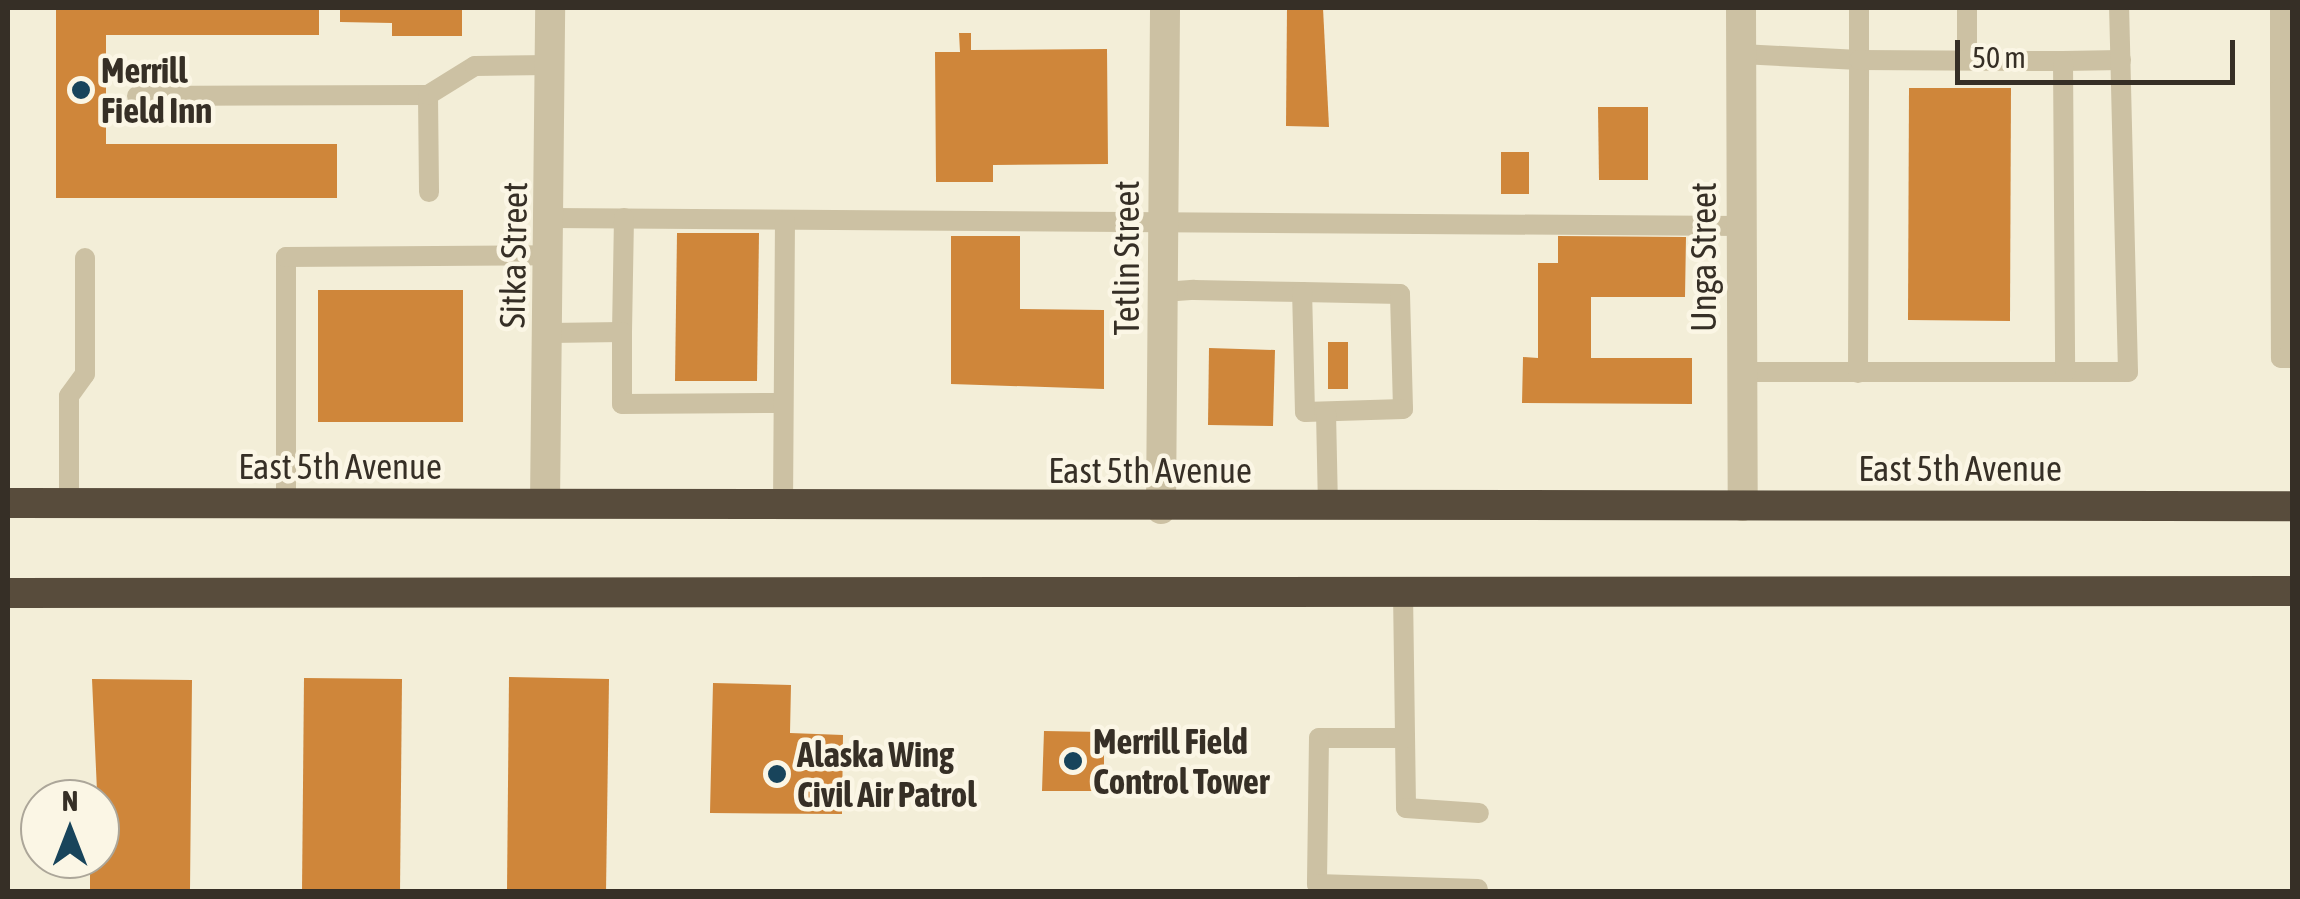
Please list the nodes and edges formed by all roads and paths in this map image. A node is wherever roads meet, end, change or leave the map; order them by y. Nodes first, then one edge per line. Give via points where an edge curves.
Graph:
1 (550, 8) edge
2 (1164, 8) edge
3 (1741, 8) edge
4 (1859, 8) edge
5 (1967, 8) edge
6 (2119, 8) edge
7 (2280, 8) edge
8 (1740, 54) junction
9 (1859, 60) junction
10 (1967, 60) junction
11 (2120, 60) junction
12 (2063, 61) junction
13 (550, 65) junction
14 (2286, 88) edge
15 (428, 95) junction
16 (137, 96) dead end
17 (429, 192) dead end
18 (552, 218) junction
19 (624, 218) junction
20 (785, 221) junction
21 (1164, 226) junction
22 (1740, 226) junction
23 (551, 255) junction
24 (85, 258) dead end
25 (1163, 292) junction
26 (1302, 292) junction
27 (622, 332) junction
28 (550, 334) junction
29 (2292, 358) edge
30 (1742, 372) junction
31 (1858, 372) junction
32 (2066, 372) junction
33 (782, 403) junction
34 (1326, 412) junction
35 (8, 502) edge
36 (69, 502) junction
37 (286, 503) junction
38 (545, 503) junction
39 (783, 506) junction
40 (1743, 506) junction
41 (2292, 506) edge
42 (1328, 507) junction
43 (1161, 509) junction
44 (2292, 590) edge
45 (1403, 592) junction
46 (8, 593) edge
47 (1405, 738) junction
48 (1479, 813) dead end
49 (1478, 889) dead end

1 - 13 street, Sitka Street
2 - 21 street, Tetlin Street
3 - 8 street, Unga Street
4 - 9 lane
5 - 10 lane
6 - 11 lane
7 - 14 lane
8 - 9 lane
8 - 22 street, Unga Street
9 - 10 lane
9 - 31 lane
10 - 12 lane
11 - 12 lane
11 - 32 lane via 2128,372
12 - 32 lane
13 - 15 lane via 475,66
13 - 18 street, Sitka Street
14 - 29 lane via 2281,358
15 - 16 lane
15 - 17 lane
18 - 19 lane
18 - 23 street, Sitka Street
19 - 20 lane
19 - 27 lane
20 - 21 lane
20 - 33 lane
21 - 22 lane
21 - 25 street, Tetlin Street
22 - 30 street, Unga Street
23 - 28 street, Sitka Street
23 - 37 lane via 286,257
24 - 36 lane via 85,374 69,396
25 - 26 lane
25 - 43 street, Tetlin Street
26 - 34 lane via 1305,412
26 - 34 lane via 1400,294 1403,409
27 - 28 lane
27 - 33 lane via 622,404
28 - 38 street, Sitka Street
30 - 31 lane
30 - 40 street, Unga Street
31 - 32 lane
33 - 39 lane
34 - 42 lane
35 - 36 highway, East 5th Avenue
36 - 37 highway, East 5th Avenue
37 - 38 highway, East 5th Avenue
38 - 39 highway, East 5th Avenue
39 - 43 highway, East 5th Avenue
40 - 41 highway, East 5th Avenue
40 - 42 highway, East 5th Avenue
42 - 43 highway, East 5th Avenue
44 - 45 highway
45 - 46 highway
45 - 47 lane
47 - 48 lane via 1406,808
47 - 49 lane via 1319,738 1317,884

